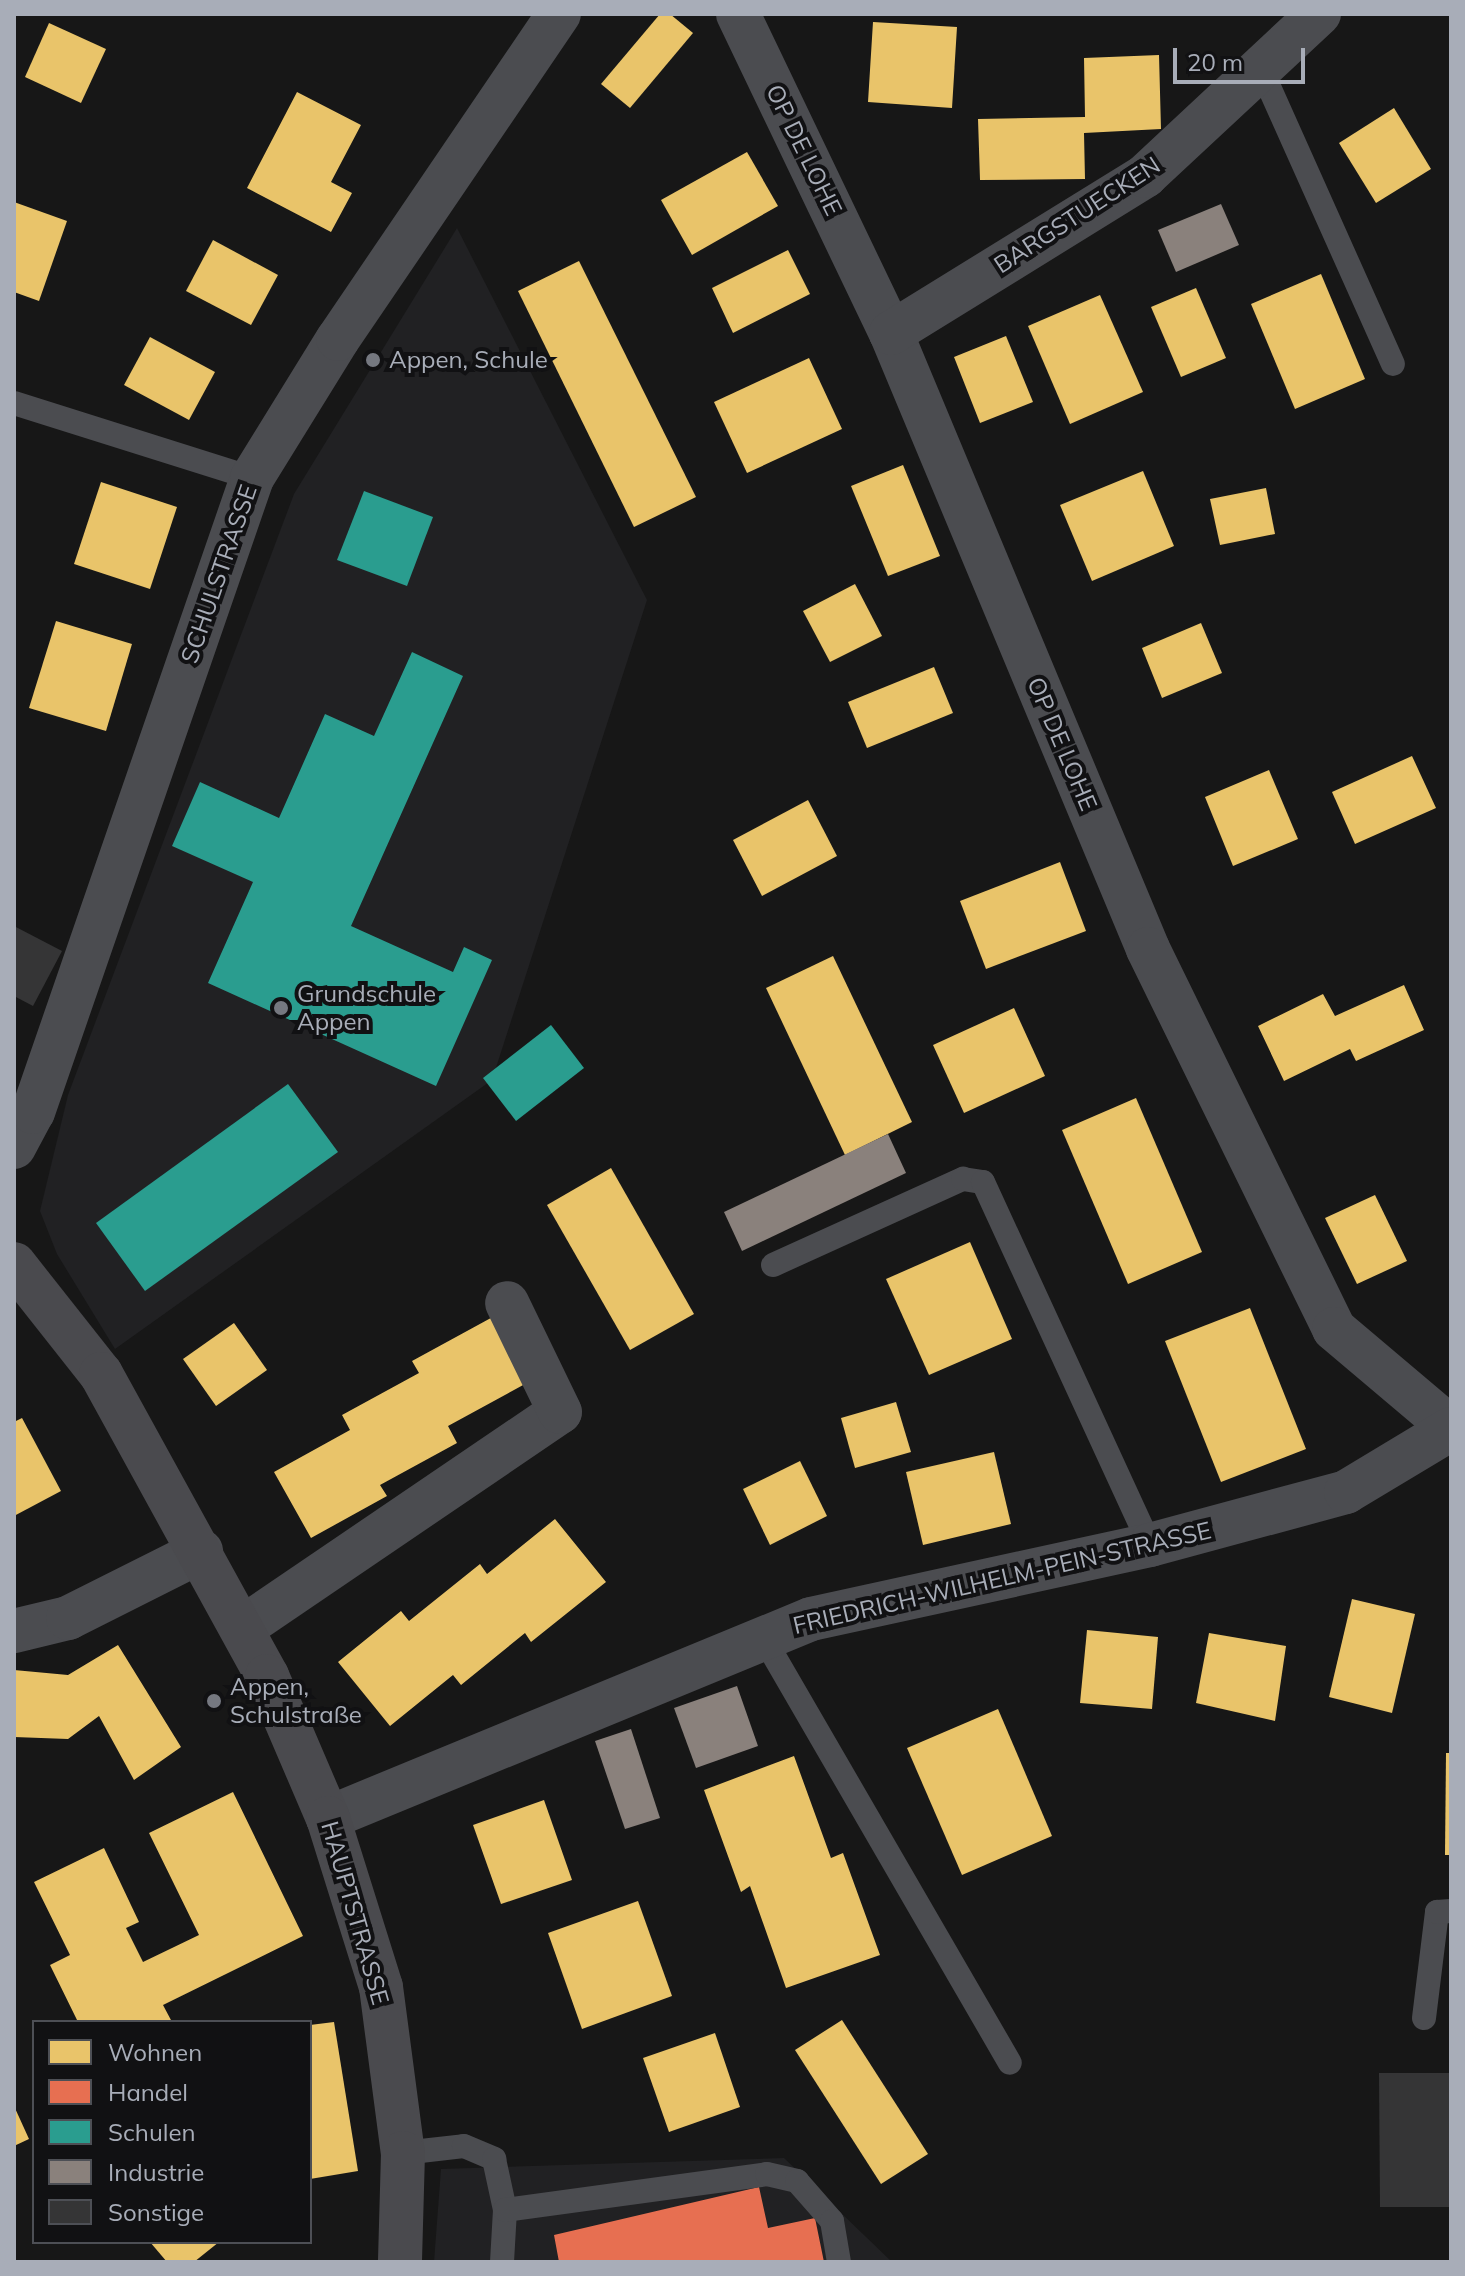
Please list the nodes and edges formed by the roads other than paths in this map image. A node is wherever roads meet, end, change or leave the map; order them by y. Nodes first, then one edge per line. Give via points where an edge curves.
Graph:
1 (738, 14) edge
2 (1319, 14) edge
3 (546, 20) edge
4 (1261, 69) junction
5 (891, 333) junction
6 (1393, 364) dead end
7 (14, 403) edge
8 (252, 478) junction
9 (14, 1147) edge
10 (14, 1264) edge
11 (773, 1265) dead end
12 (507, 1303) dead end
13 (1451, 1429) edge
14 (1150, 1545) junction
15 (201, 1551) junction
16 (242, 1628) junction
17 (14, 1631) edge
18 (763, 1637) junction
19 (328, 1818) junction
20 (1451, 1911) edge
21 (1424, 2018) dead end
22 (1010, 2063) dead end
23 (403, 2153) junction
24 (505, 2210) junction
25 (400, 2262) edge
26 (502, 2262) edge
27 (839, 2262) edge

1 - 5 street, OP DE LOHE
2 - 4 street, BARGSTUECKEN
3 - 8 street, SCHULSTRASSE
4 - 5 street, BARGSTUECKEN via 1145,176
4 - 6 lane
5 - 13 street, OP DE LOHE via 1148,949 1334,1329
7 - 8 lane
8 - 9 street, SCHULSTRASSE via 33,1112
10 - 15 main road, HAUPTSTRASSE via 101,1374
11 - 14 lane via 963,1179 983,1182
12 - 16 street via 560,1412
13 - 14 street, FRIEDRICH-WILHELM-PEIN-STRASSE via 1346,1492
14 - 18 street, FRIEDRICH-WILHELM-PEIN-STRASSE via 811,1619
15 - 16 main road, HAUPTSTRASSE
15 - 17 street via 97,1606
16 - 19 main road, HAUPTSTRASSE
18 - 19 street, FRIEDRICH-WILHELM-PEIN-STRASSE
18 - 22 lane
19 - 23 main road, HAUPTSTRASSE via 381,1987
20 - 21 lane via 1437,1912
23 - 24 lane via 464,2146 494,2159
23 - 25 main road, HAUPTSTRASSE
24 - 26 lane
24 - 27 lane via 767,2174 797,2181 832,2221

